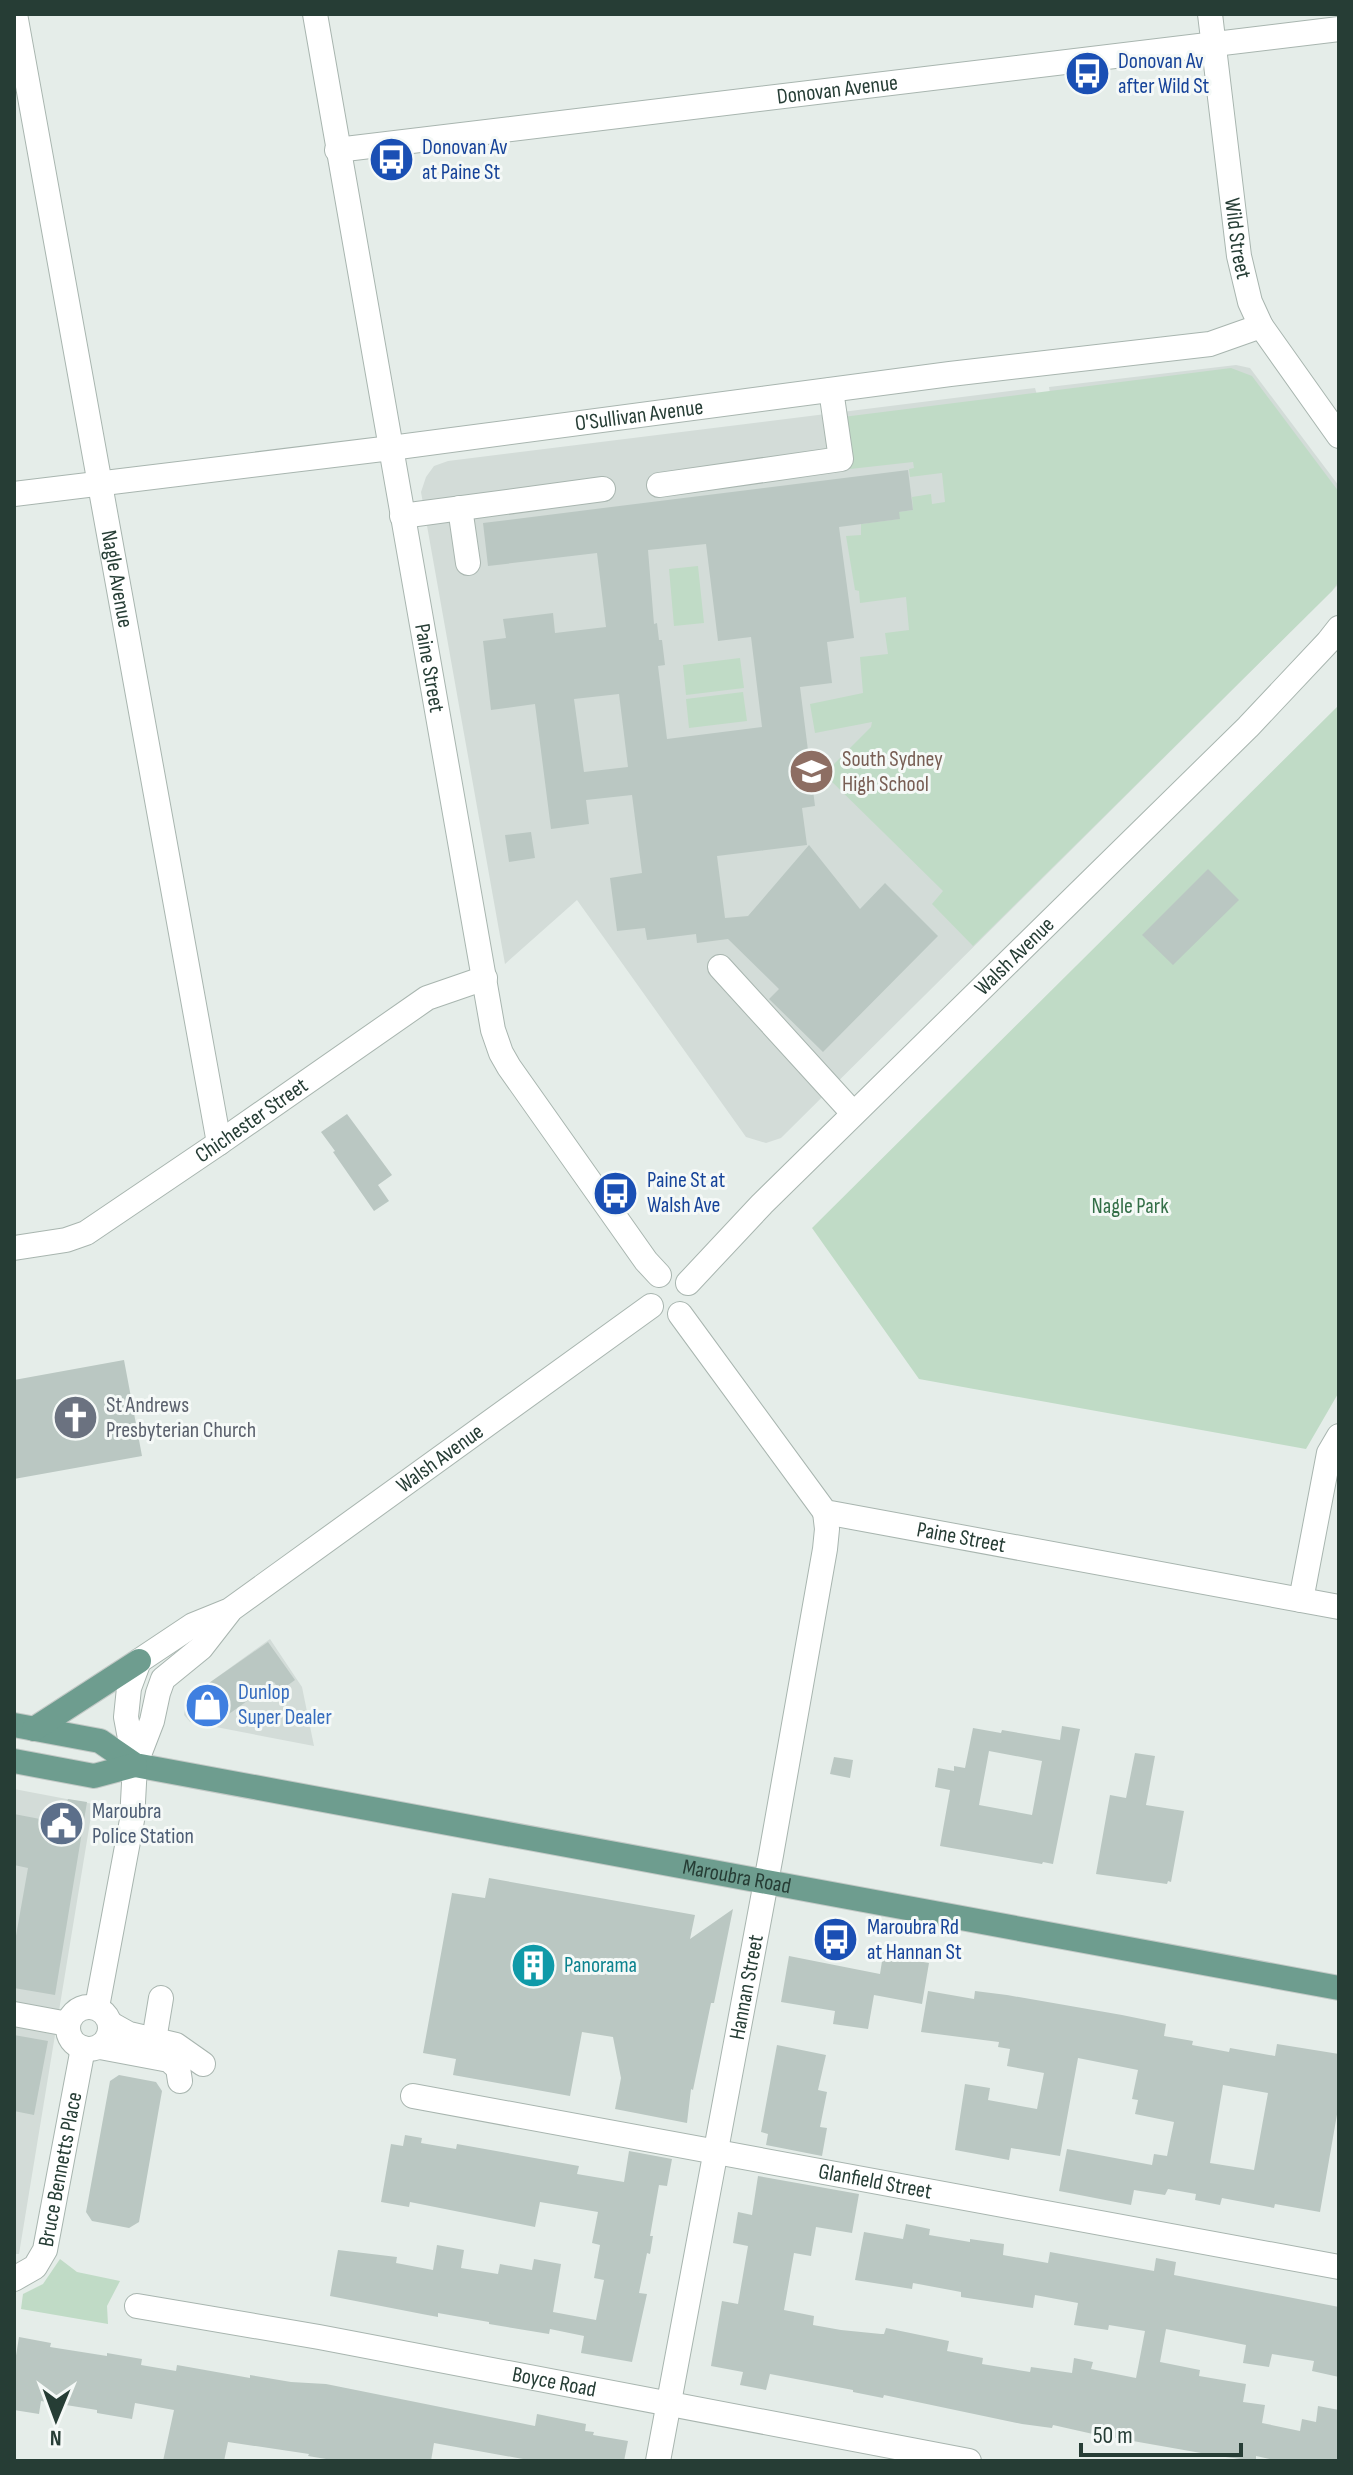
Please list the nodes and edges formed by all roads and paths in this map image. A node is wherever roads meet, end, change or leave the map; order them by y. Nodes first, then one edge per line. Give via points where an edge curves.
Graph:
1 (15, 14) edge
2 (315, 14) edge
3 (1210, 14) edge
4 (1339, 29) edge
5 (1213, 44) junction
6 (337, 150) junction
7 (1261, 326) junction
8 (831, 390) junction
9 (1339, 436) edge
10 (391, 448) junction
11 (99, 485) junction
12 (659, 485) dead end
13 (603, 489) dead end
14 (14, 494) edge
15 (460, 508) junction
16 (402, 516) junction
17 (468, 563) dead end
18 (1339, 628) edge
19 (720, 967) dead end
20 (485, 978) junction
21 (853, 1113) junction
22 (219, 1143) junction
23 (14, 1248) edge
24 (659, 1275) junction
25 (688, 1283) junction
26 (651, 1306) junction
27 (680, 1314) junction
28 (1339, 1436) edge
29 (825, 1512) junction
30 (1301, 1600) junction
31 (1339, 1607) edge
32 (230, 1610) junction
33 (139, 1661) junction
34 (24, 1727) edge
35 (14, 1761) edge
36 (135, 1765) junction
37 (766, 1883) junction
38 (1339, 1988) edge
39 (161, 1998) dead end
40 (14, 2014) edge
41 (104, 2016) junction
42 (68, 2024) junction
43 (91, 2047) junction
44 (148, 2047) junction
45 (203, 2064) dead end
46 (180, 2081) dead end
47 (413, 2096) dead end
48 (714, 2152) junction
49 (1339, 2267) edge
50 (15, 2279) edge
51 (137, 2306) dead end
52 (668, 2405) junction
53 (658, 2461) edge
54 (969, 2461) edge

1 - 11 street, Nagle Avenue
2 - 6 street, Paine Street
3 - 5 street, Wild Street
4 - 5 street, Donovan Avenue
5 - 6 street, Donovan Avenue
5 - 7 street, Wild Street via 1239,256
6 - 10 street, Paine Street
7 - 8 street, O'Sullivan Avenue via 1210,344
7 - 9 street, Wild Street
8 - 10 street, O'Sullivan Avenue
8 - 12 street via 841,459
10 - 11 street, O'Sullivan Avenue
10 - 16 street, Paine Street
11 - 14 street, O'Sullivan Avenue
11 - 22 street, Nagle Avenue
13 - 15 street
15 - 16 street
15 - 17 street
16 - 20 street, Paine Street
18 - 21 street, Walsh Avenue via 1248,727
19 - 21 street
20 - 22 street, Chichester Street via 427,998
20 - 24 street, Paine Street via 493,1030 505,1060
21 - 25 street, Walsh Avenue
22 - 23 street, Chichester Street via 86,1233
24 - 25 street via 674,1273
24 - 26 street via 647,1293
25 - 27 street via 691,1301
26 - 27 street via 662,1315
26 - 32 street, Walsh Avenue
27 - 29 street
28 - 30 street via 1329,1453
29 - 30 street, Paine Street
29 - 37 street, Hannan Street via 825,1549
30 - 31 street, Paine Street
32 - 33 street, Walsh Avenue via 193,1625
32 - 36 street, Walsh Avenue via 201,1648 163,1679
33 - 34 main road
33 - 36 street via 126,1717
34 - 36 main road, Maroubra Road via 100,1741
35 - 36 main road, Maroubra Road via 94,1776
36 - 37 main road, Maroubra Road
36 - 41 street
37 - 38 main road, Maroubra Road
37 - 48 street, Hannan Street
39 - 44 street
40 - 42 street
41 - 42 street via 84,2007
41 - 43 street via 109,2038
41 - 44 street
42 - 43 street via 70,2037
43 - 44 street
43 - 50 street, Bruce Bennetts Place via 45,2250 35,2267
44 - 45 street via 183,2049
44 - 46 street via 175,2063
47 - 48 street, Glanfield Street
48 - 49 street, Glanfield Street
48 - 52 street, Hannan Street
51 - 52 street, Boyce Road
52 - 53 street, Hannan Street
52 - 54 street, Boyce Road

